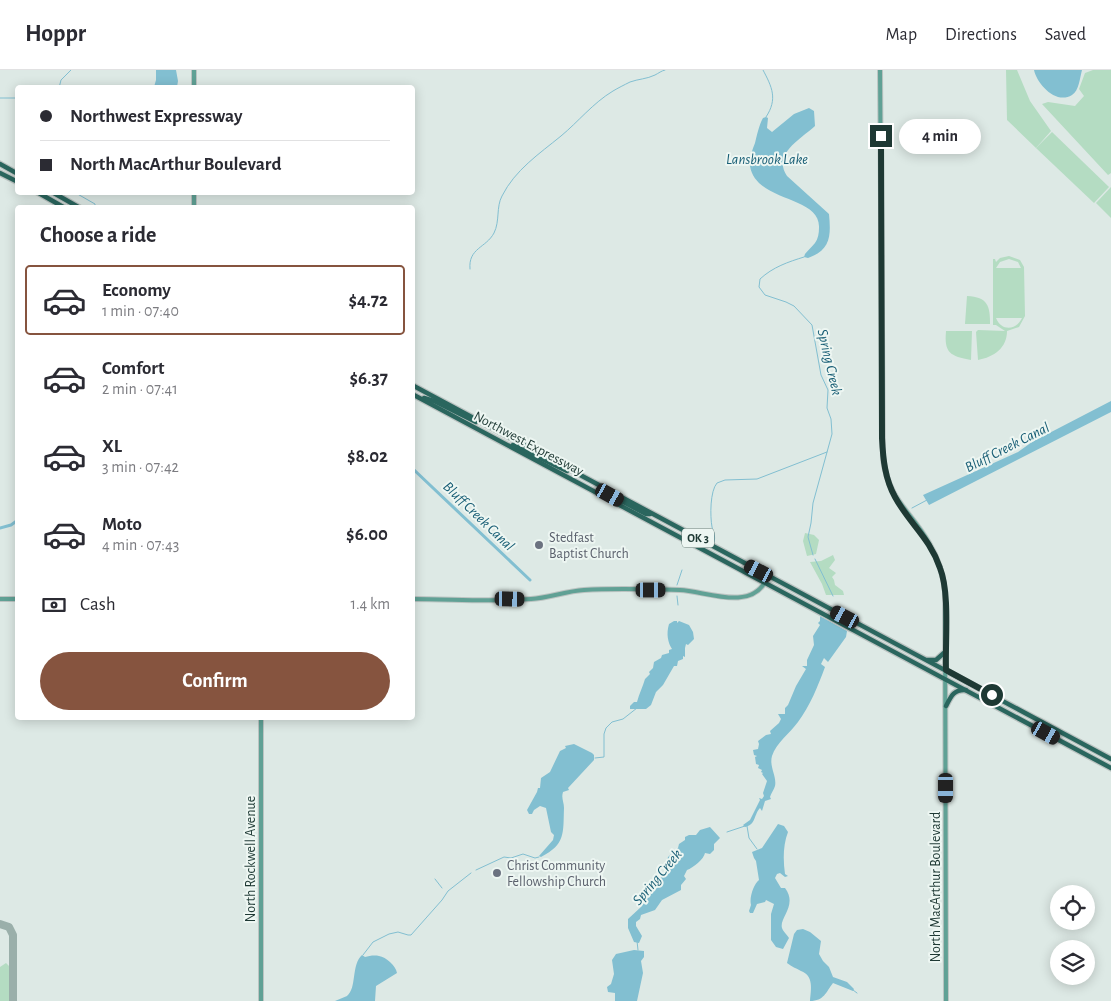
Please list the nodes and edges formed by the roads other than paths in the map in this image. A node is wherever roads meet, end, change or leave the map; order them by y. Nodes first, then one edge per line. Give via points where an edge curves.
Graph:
1 (194, 70) edge
2 (880, 70) edge
3 (194, 85) edge
4 (0, 164) edge
5 (15, 172) edge
6 (0, 173) edge
7 (15, 180) edge
8 (42, 195) edge
9 (57, 195) edge
10 (60, 205) edge
11 (75, 205) edge
12 (415, 387) edge
13 (415, 395) edge
14 (415, 395) edge
15 (487, 425) junction
16 (500, 440) junction
17 (580, 475) junction
18 (588, 488) junction
19 (654, 514) junction
20 (768, 576) junction
21 (765, 582) junction
22 (0, 599) edge
23 (15, 599) edge
24 (415, 599) edge
25 (884, 638) junction
26 (881, 644) junction
27 (945, 652) junction
28 (926, 660) junction
29 (946, 670) junction
30 (946, 679) junction
31 (967, 690) junction
32 (946, 706) junction
33 (1014, 716) junction
34 (1034, 718) junction
35 (261, 720) edge
36 (1031, 725) junction
37 (1052, 728) junction
38 (1111, 759) edge
39 (1111, 768) edge
40 (261, 1001) edge
41 (946, 1001) edge

1 - 3 main road
2 - 27 main road, North MacArthur Boulevard via 883,459 895,498 929,544 941,570 945,600
4 - 5 highway
6 - 7 highway
8 - 10 highway
9 - 11 highway
12 - 15 highway, Northwest Expressway / OK 3
13 - 15 highway
14 - 16 highway, Northwest Expressway / OK 3
15 - 17 highway, Northwest Expressway / OK 3
16 - 17 highway
16 - 18 highway, Northwest Expressway / OK 3
17 - 19 highway, Northwest Expressway / OK 3
18 - 19 highway via 610,495 646,514
18 - 21 highway, Northwest Expressway / OK 3
19 - 20 highway, Northwest Expressway / OK 3
20 - 21 highway
20 - 25 highway, Northwest Expressway / OK 3
21 - 24 main road via 748,597 680,590 584,590 528,600
21 - 26 highway, Northwest Expressway / OK 3
22 - 23 main road
25 - 26 highway
25 - 28 highway, Northwest Expressway / OK 3
26 - 30 highway, Northwest Expressway / OK 3
27 - 28 highway via 936,660
27 - 29 main road, North MacArthur Boulevard
28 - 29 highway, Northwest Expressway / OK 3
29 - 30 main road, North MacArthur Boulevard
29 - 34 highway, Northwest Expressway / OK 3
30 - 31 highway, Northwest Expressway / OK 3
30 - 32 main road, North MacArthur Boulevard
31 - 32 highway via 955,692
31 - 33 highway, Northwest Expressway / OK 3
32 - 41 main road, North MacArthur Boulevard
33 - 34 highway
33 - 36 highway, Northwest Expressway / OK 3
34 - 37 highway, Northwest Expressway / OK 3
35 - 40 main road, North Rockwell Avenue
36 - 37 highway via 1036,723
36 - 39 highway, Northwest Expressway / OK 3
37 - 38 highway, Northwest Expressway / OK 3

